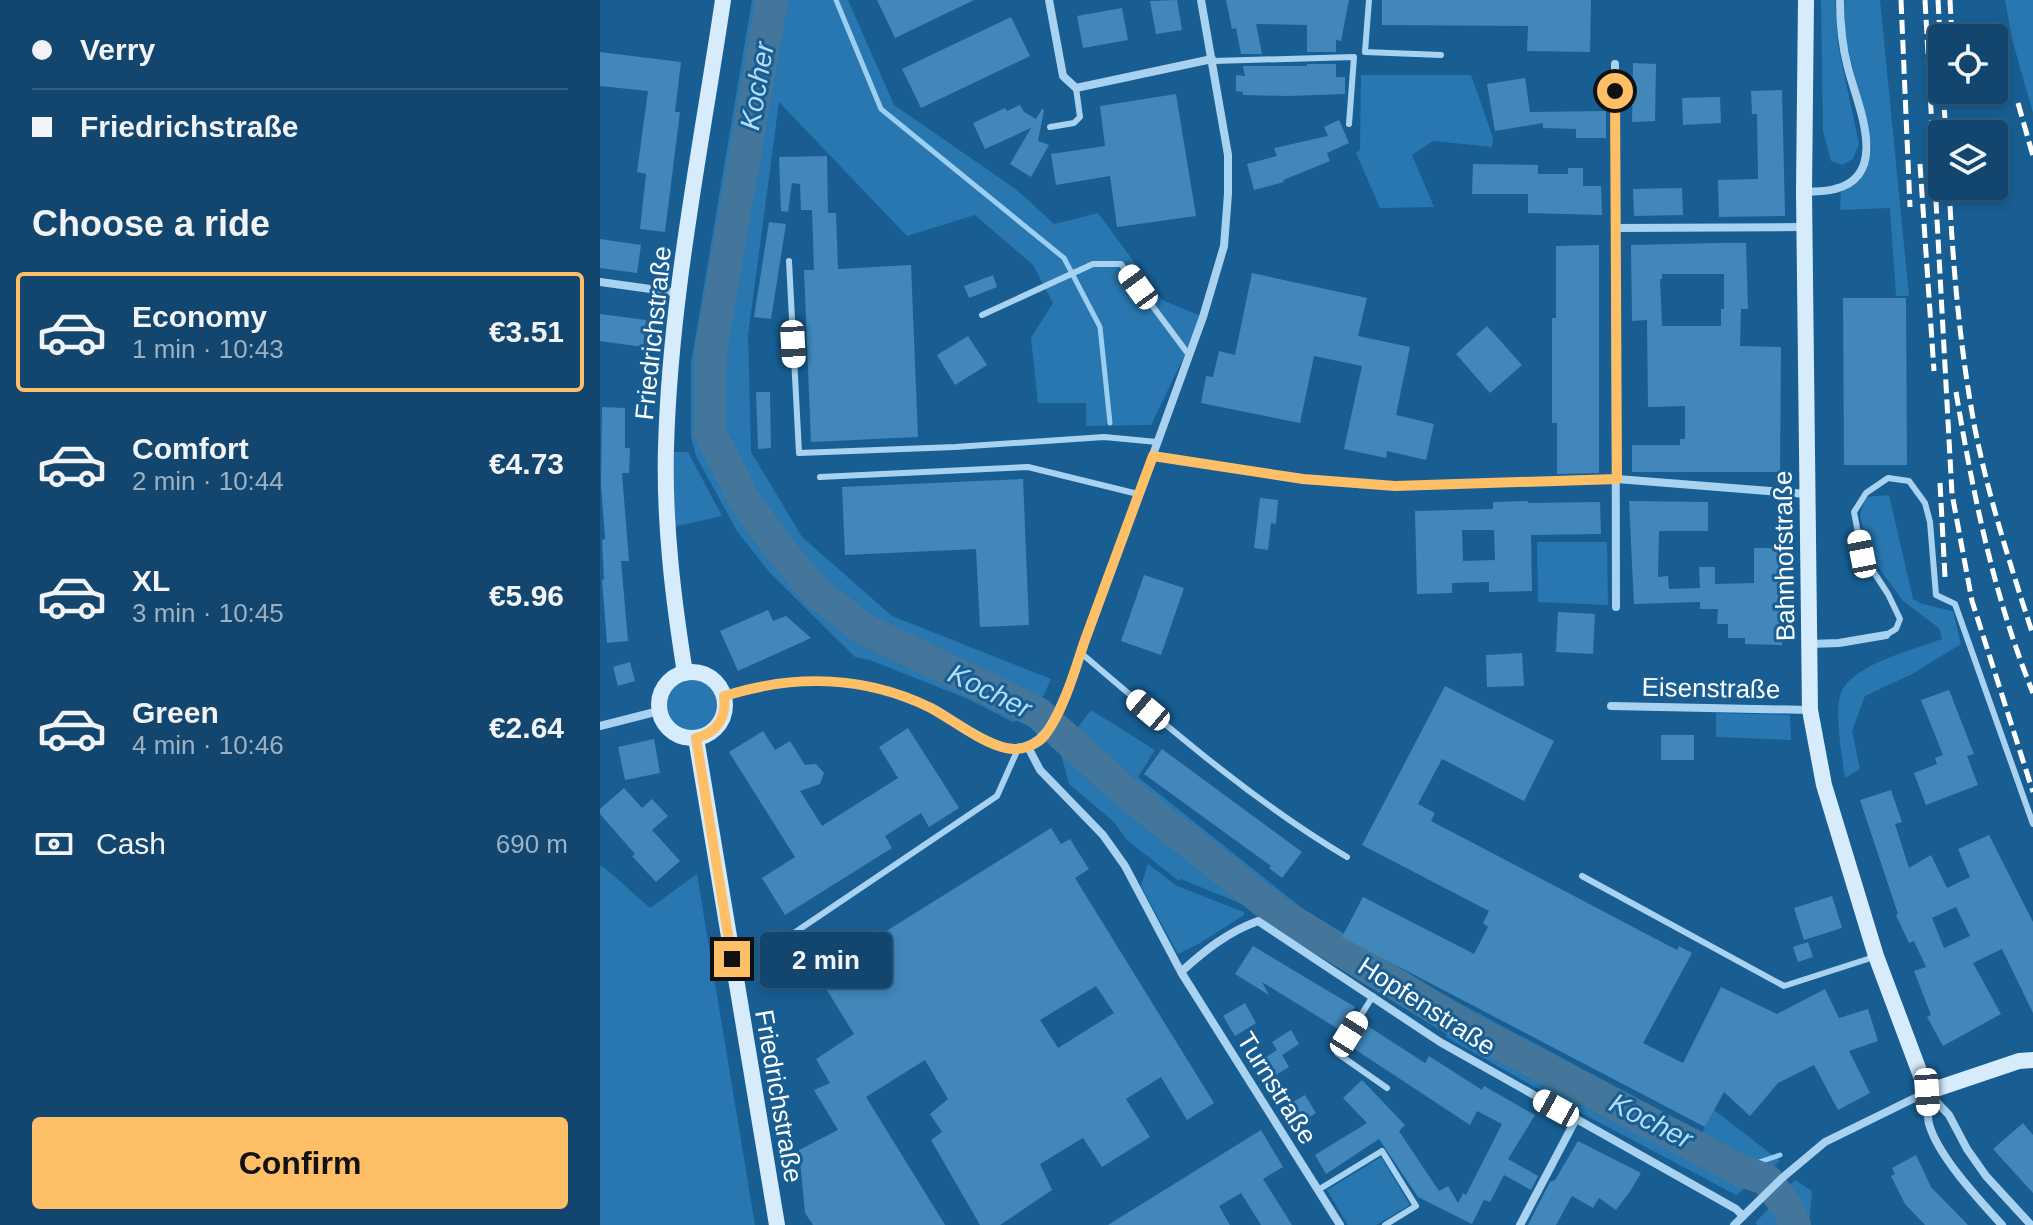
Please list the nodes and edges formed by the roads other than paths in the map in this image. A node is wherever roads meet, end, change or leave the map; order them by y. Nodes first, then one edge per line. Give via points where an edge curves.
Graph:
1 (723, 0) edge
2 (1049, 0) edge
3 (1201, 0) edge
4 (1369, 0) edge
5 (1806, 0) edge
6 (1840, 0) edge
7 (1441, 55) dead end
8 (1213, 60) junction
9 (1615, 64) dead end
10 (1076, 88) junction
11 (1349, 124) dead end
12 (1050, 127) dead end
13 (1804, 192) junction
14 (1805, 227) junction
15 (1617, 228) junction
16 (789, 261) dead end
17 (600, 282) edge
18 (679, 293) junction
19 (982, 315) dead end
20 (1189, 355) junction
21 (1157, 442) junction
22 (1153, 456) junction
23 (820, 477) dead end
24 (1617, 479) junction
25 (1138, 494) junction
26 (1807, 494) junction
27 (1616, 607) dead end
28 (1886, 635) joint
29 (1809, 644) junction
30 (1081, 653) junction
31 (685, 673) junction
32 (724, 696) junction
33 (1611, 706) dead end
34 (1810, 710) junction
35 (659, 711) junction
36 (600, 726) edge
37 (696, 738) junction
38 (1023, 748) junction
39 (2033, 824) edge
40 (1347, 857) dead end
41 (1582, 876) dead end
42 (1876, 956) junction
43 (810, 964) dead end
44 (1181, 972) junction
45 (1373, 996) junction
46 (2033, 1050) edge
47 (2026, 1061) edge
48 (1387, 1088) dead end
49 (1927, 1092) junction
50 (1576, 1119) junction
51 (1318, 1190) junction
52 (1743, 1216) junction
53 (777, 1225) edge
54 (1340, 1225) edge
55 (1385, 1225) edge
56 (1520, 1225) edge
57 (1734, 1225) edge
58 (2002, 1225) edge
59 (2031, 1225) edge

1 - 18 main road, Friedrichstraße
2 - 10 street via 1063,76
3 - 8 street
4 - 7 lane via 1365,52
5 - 13 main road, Bahnhofstraße
6 - 13 street via 1843,46 1866,135 1866,159 1857,176 1840,188
8 - 10 street
8 - 11 lane via 1354,57
8 - 20 street via 1228,155 1224,246
9 - 15 street
10 - 12 lane via 1080,117
13 - 14 main road, Bahnhofstraße
14 - 15 street
14 - 26 main road, Bahnhofstraße
15 - 24 street
16 - 21 lane via 799,453 1104,437
17 - 18 street
18 - 31 main road, Friedrichstraße via 668,396 667,506
19 - 20 lane via 1093,264 1121,264
20 - 21 street
21 - 22 street
22 - 24 street via 1303,479 1395,486
22 - 25 street
23 - 25 lane via 1028,467
24 - 26 street
24 - 27 street
25 - 30 street
26 - 29 main road, Bahnhofstraße
28 - 29 street
28 - 39 lane via 1900,619 1862,554 1854,512 1866,493 1888,478 1909,481 1925,503 1936,595 1955,604
29 - 34 main road, Bahnhofstraße
30 - 38 street via 1044,736
30 - 40 lane via 1293,825
31 - 32 main road via 707,676
31 - 35 main road via 666,683
32 - 37 main road via 719,724
32 - 38 street via 784,681 861,684 905,696 999,746
33 - 34 street, Eisenstraße
34 - 42 main road, Bahnhofstraße via 1824,785
35 - 36 street
35 - 37 main road via 672,732
37 - 53 main road, Friedrichstraße
38 - 43 lane via 997,796 791,935
38 - 44 street via 1125,866
41 - 42 lane via 1784,986
42 - 49 main road, Bahnhofstraße
44 - 45 street, Hopfenstraße via 1238,928 1258,921
44 - 51 street, Turnstraße
45 - 48 lane via 1337,1053
45 - 50 street, Hopfenstraße via 1440,1042
46 - 47 lane
47 - 49 main road
49 - 52 street via 1825,1142
49 - 58 street, Bahnhofstraße via 1929,1125 1949,1161
49 - 59 street, Bahnhofstraße via 1949,1115 1986,1176
50 - 52 street, Hopfenstraße
50 - 56 street
51 - 54 street, Turnstraße
51 - 55 lane via 1382,1151 1416,1206
52 - 57 street

